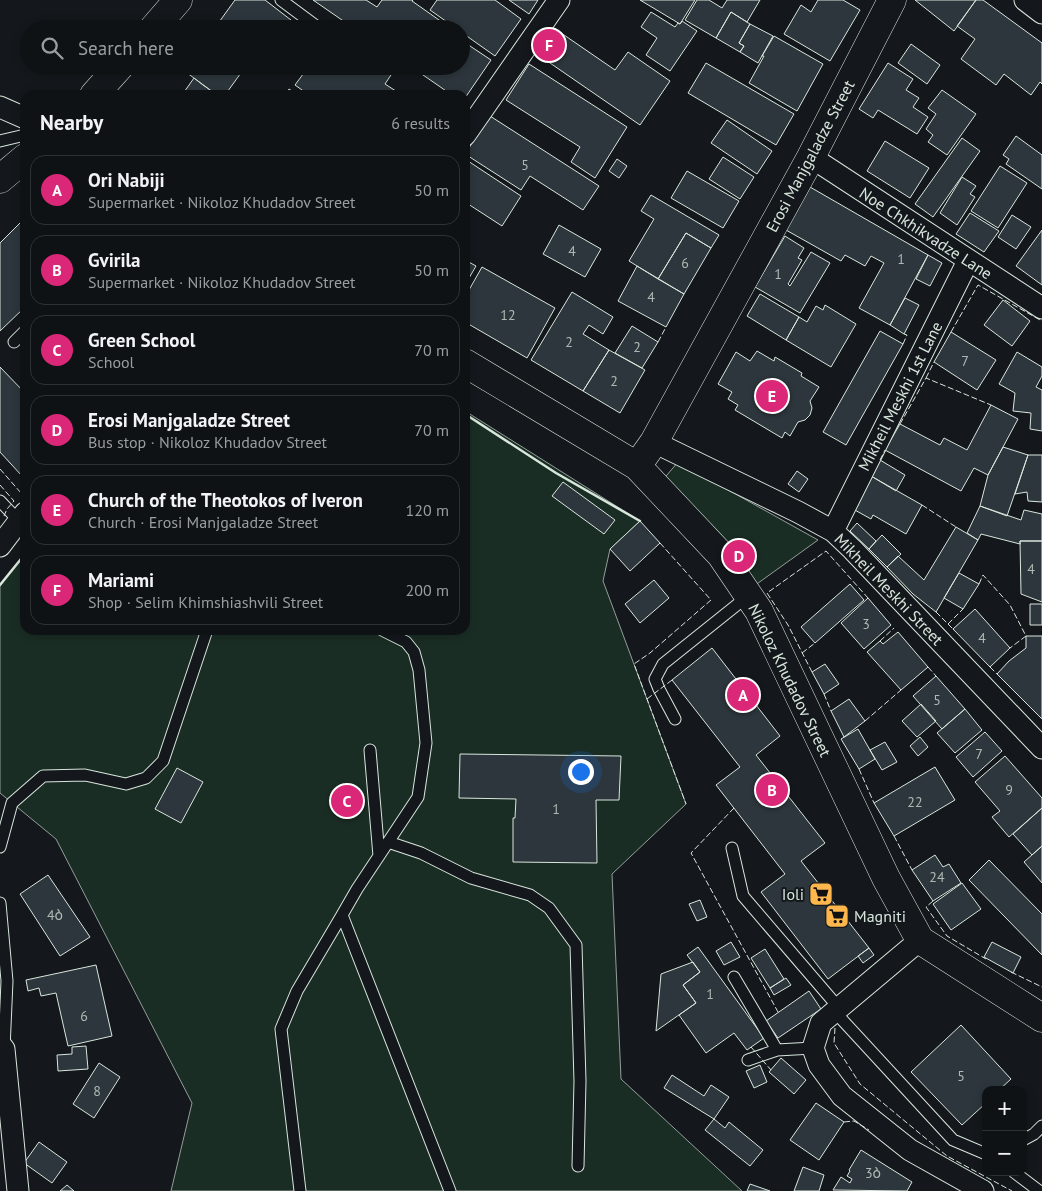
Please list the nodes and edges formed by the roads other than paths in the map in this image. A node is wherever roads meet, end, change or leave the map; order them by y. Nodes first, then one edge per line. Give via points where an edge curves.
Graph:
1 (178, 0) edge
2 (281, 0) edge
3 (559, 0) edge
4 (892, 0) edge
5 (1025, 0) edge
6 (1042, 13) edge
7 (160, 20) edge
8 (308, 20) edge
9 (112, 75) edge
10 (98, 90) edge
11 (0, 107) edge
12 (20, 116) edge
13 (470, 128) edge
14 (20, 136) edge
15 (0, 142) edge
16 (811, 157) junction
17 (20, 162) edge
18 (0, 179) edge
19 (968, 261) junction
20 (1042, 308) edge
21 (20, 336) edge
22 (14, 342) dead end
23 (470, 366) edge
24 (654, 442) junction
25 (637, 466) junction
26 (0, 501) edge
27 (20, 516) edge
28 (20, 520) edge
29 (832, 531) junction
30 (0, 546) edge
31 (748, 596) junction
32 (205, 635) edge
33 (392, 635) edge
34 (675, 719) dead end
35 (1042, 748) edge
36 (370, 750) dead end
37 (388, 842) junction
38 (0, 847) edge
39 (732, 848) dead end
40 (379, 856) junction
41 (0, 903) edge
42 (342, 915) junction
43 (920, 940) junction
44 (734, 977) dead end
45 (837, 1010) junction
46 (1042, 1018) edge
47 (2, 1046) edge
48 (813, 1048) junction
49 (777, 1050) junction
50 (748, 1060) dead end
51 (1042, 1126) edge
52 (1027, 1138) edge
53 (982, 1152) edge
54 (578, 1166) dead end
55 (1019, 1176) edge
56 (18, 1191) edge
57 (300, 1191) edge
58 (450, 1191) edge
59 (983, 1191) edge
60 (1039, 1191) edge

1 - 7 main road
2 - 8 lane
3 - 13 street
4 - 16 main road, Erosi Manjgaladze Street
5 - 6 street
9 - 10 main road
11 - 12 street
14 - 15 lane
16 - 19 street, Noe Chkhikvadze Lane
16 - 24 main road, Erosi Manjgaladze Street
17 - 18 main road
19 - 20 street, Noe Chkhikvadze Lane
19 - 29 street, Mikheil Meskhi 1st Lane
21 - 22 lane
23 - 25 main road, Nikoloz Khudadov Street
24 - 25 main road, Erosi Manjgaladze Street
24 - 29 street, Mikheil Meskhi Street
25 - 31 main road, Nikoloz Khudadov Street via 721,555
26 - 27 lane
28 - 30 street
29 - 35 street, Mikheil Meskhi Street
31 - 34 lane via 662,664 656,679
31 - 43 main road, Nikoloz Khudadov Street via 759,612 881,869
32 - 38 lane via 163,761 146,778 126,784 84,774 43,776 12,803
33 - 37 lane via 406,642 414,652 420,670 426,743 418,797
36 - 40 lane
37 - 40 lane
37 - 54 lane via 420,853 471,878 530,895 549,908 576,945 580,1081
39 - 45 lane via 743,896
40 - 42 lane
41 - 47 lane via 7,982
42 - 57 lane via 297,991 281,1029
42 - 58 lane
43 - 45 street
43 - 46 main road, Nikoloz Khudadov Street
44 - 49 lane
45 - 48 street via 822,1023
45 - 53 lane via 953,1140
47 - 56 street
48 - 49 lane
48 - 59 street via 819,1066 842,1096 910,1150
49 - 50 lane
51 - 52 lane
55 - 60 lane

